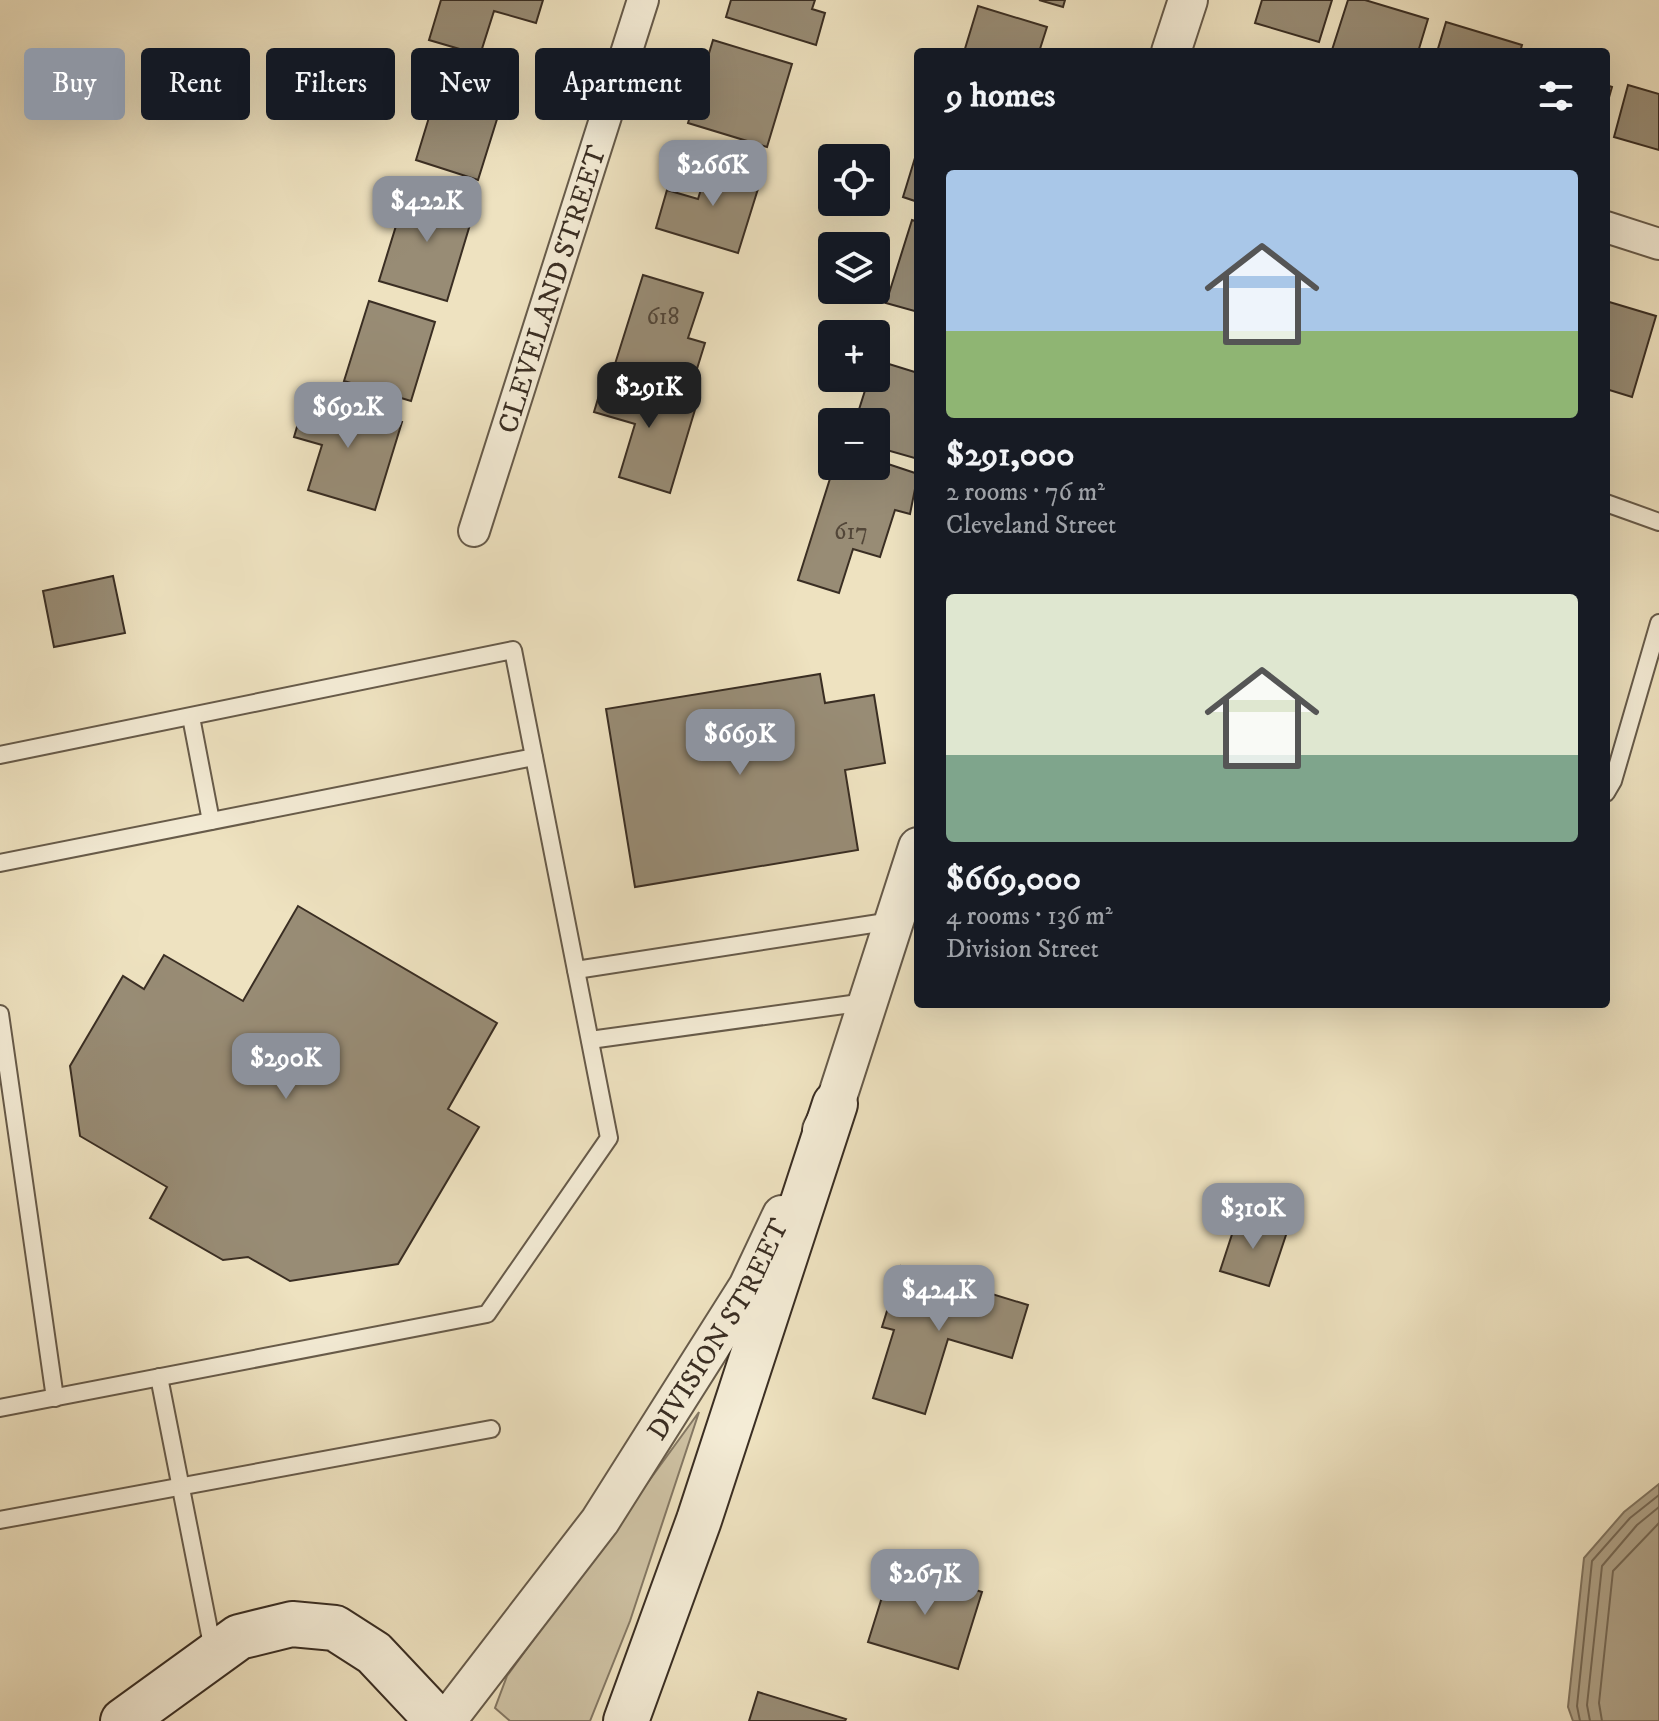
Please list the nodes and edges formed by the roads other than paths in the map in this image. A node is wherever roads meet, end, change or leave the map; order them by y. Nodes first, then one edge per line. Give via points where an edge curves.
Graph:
1 (643, 0) edge
2 (1188, 0) edge
3 (1172, 48) edge
4 (1610, 228) edge
5 (1659, 244) edge
6 (1610, 504) edge
7 (1659, 522) edge
8 (474, 531) dead end
9 (1659, 623) edge
10 (191, 717) junction
11 (0, 755) edge
12 (534, 757) junction
13 (1610, 786) edge
14 (211, 821) junction
15 (914, 859) edge
16 (0, 863) edge
17 (894, 921) junction
18 (576, 970) junction
19 (868, 1002) junction
20 (0, 1014) edge
21 (590, 1040) junction
22 (835, 1104) junction
23 (159, 1377) junction
24 (55, 1398) junction
25 (0, 1408) edge
26 (491, 1429) dead end
27 (181, 1487) junction
28 (0, 1520) edge
29 (214, 1655) junction
30 (123, 1721) edge
31 (438, 1721) edge
32 (446, 1721) edge
33 (626, 1721) edge

1 - 8 street, CLEVELAND STREET
2 - 3 street
4 - 5 street
6 - 7 lane
9 - 13 lane
10 - 11 lane
10 - 12 lane via 513,650
10 - 14 lane
12 - 14 lane
12 - 18 lane
14 - 16 lane
15 - 17 street, DIVISION STREET
17 - 18 lane
17 - 19 street, DIVISION STREET
18 - 21 lane
19 - 21 lane
19 - 22 street, DIVISION STREET
20 - 24 lane
21 - 23 lane via 609,1138 487,1314
22 - 32 street, DIVISION STREET via 748,1287 679,1399 600,1521
22 - 33 main road via 699,1520
23 - 24 lane
23 - 27 lane
24 - 25 lane
26 - 27 lane
27 - 28 lane
27 - 29 lane
29 - 30 main road
29 - 31 main road via 239,1637 292,1624 335,1628 374,1653

